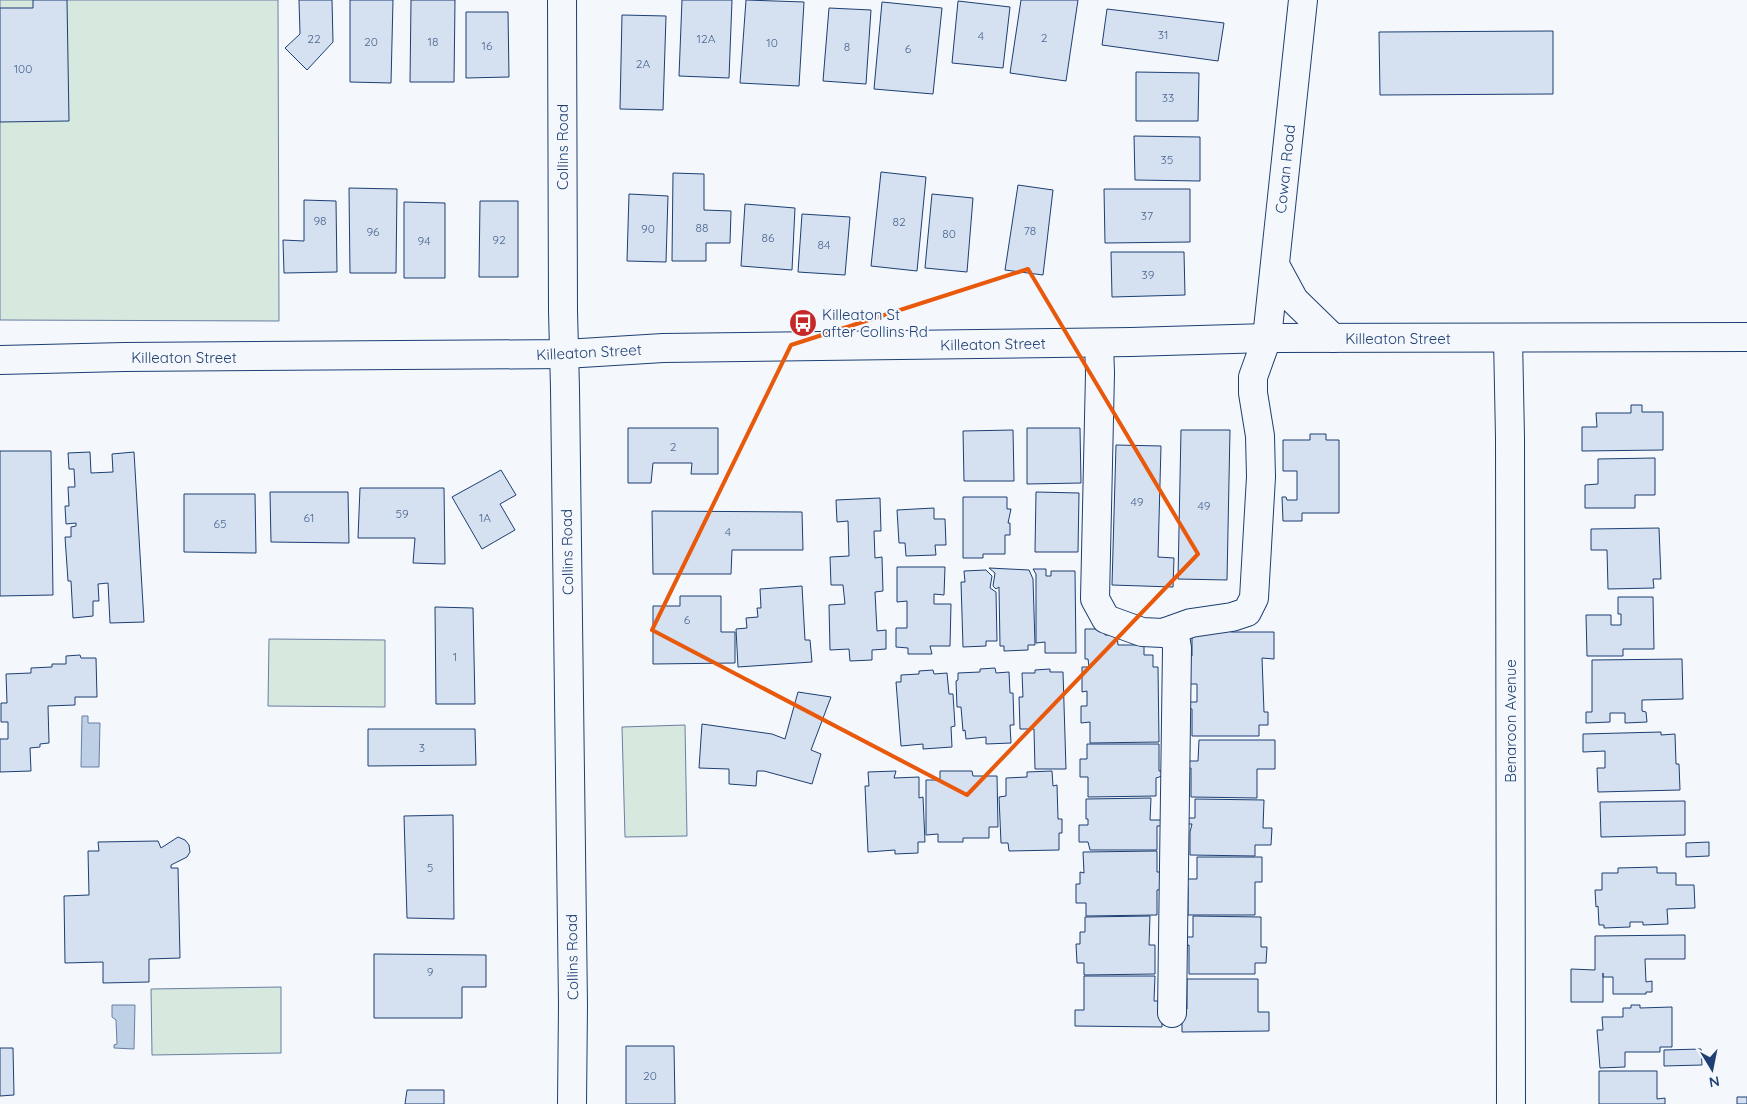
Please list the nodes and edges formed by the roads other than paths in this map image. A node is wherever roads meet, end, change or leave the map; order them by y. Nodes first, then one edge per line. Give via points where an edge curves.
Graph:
1 (562, 0) edge
2 (1303, 0) edge
3 (1275, 265) junction
4 (1747, 337) edge
5 (1268, 338) junction
6 (1333, 338) junction
7 (1508, 338) junction
8 (1099, 342) junction
9 (565, 354) junction
10 (0, 360) edge
11 (1174, 630) junction
12 (1172, 1013) dead end
13 (572, 1104) edge
14 (1511, 1104) edge

1 - 9 street, Collins Road
2 - 3 street, Cowan Road
3 - 5 street, Cowan Road
3 - 6 street via 1294,300
4 - 7 street, Killeaton Street
5 - 6 street, Killeaton Street
5 - 8 street, Killeaton Street
5 - 11 street, Cowan Road via 1253,377 1261,477 1252,605 1247,612 1232,617 1191,623
6 - 7 street, Killeaton Street
7 - 14 street, Benaroon Avenue
8 - 9 street, Killeaton Street via 663,348
8 - 11 street via 1095,599 1106,619 1124,627 1142,632
9 - 10 street, Killeaton Street
9 - 13 street, Collins Road
11 - 12 street via 1177,648

